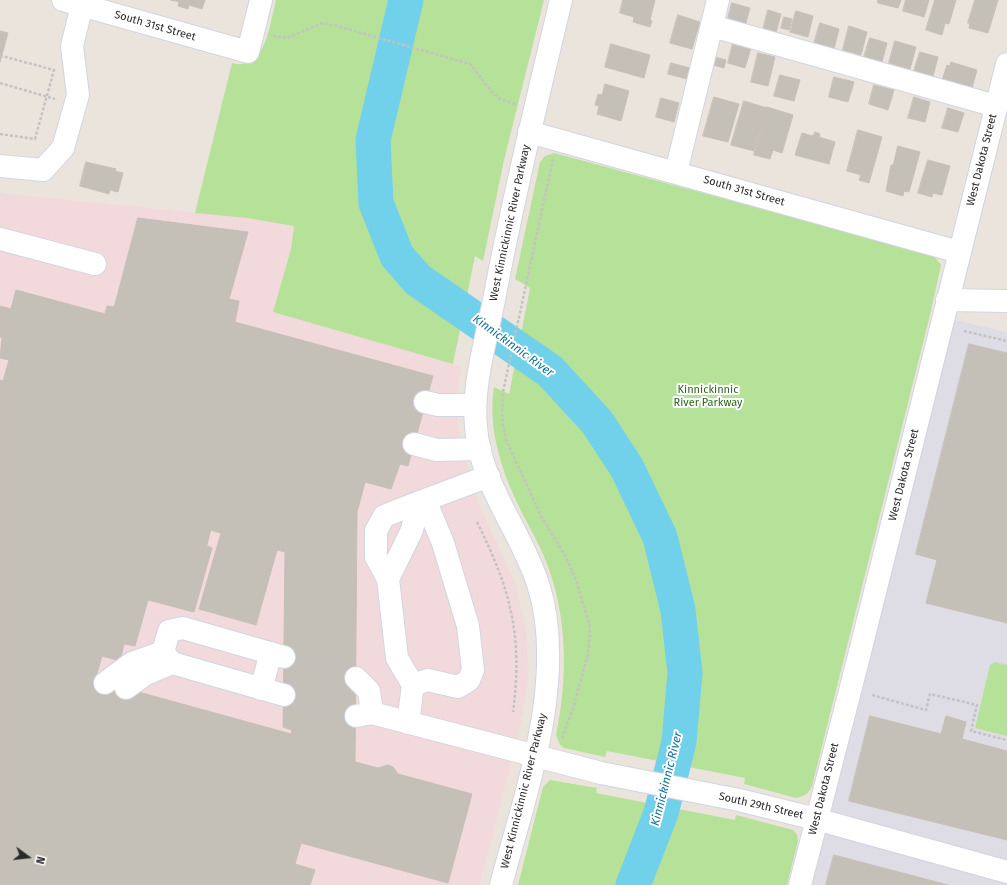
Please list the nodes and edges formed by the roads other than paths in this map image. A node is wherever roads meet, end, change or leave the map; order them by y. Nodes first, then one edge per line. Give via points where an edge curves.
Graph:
1 (261, 0) edge
2 (561, 0) edge
3 (718, 0) edge
4 (72, 3) edge
5 (122, 8) edge
6 (712, 26) junction
7 (1007, 64) edge
8 (996, 106) junction
9 (529, 132) junction
10 (0, 166) edge
11 (676, 172) junction
12 (0, 239) edge
13 (959, 252) junction
14 (95, 264) dead end
15 (947, 300) junction
16 (1007, 301) edge
17 (426, 402) dead end
18 (475, 405) junction
19 (414, 444) dead end
20 (480, 449) junction
21 (489, 476) junction
22 (421, 502) junction
23 (388, 579) junction
24 (167, 657) junction
25 (356, 678) tunnel mouth
26 (105, 683) dead end
27 (413, 685) junction
28 (126, 688) dead end
29 (261, 689) junction
30 (284, 696) tunnel mouth
31 (408, 723) junction
32 (535, 757) junction
33 (816, 819) junction
34 (1007, 872) edge
35 (501, 885) edge
36 (800, 885) edge

1 - 5 street, South 31st Street via 248,52
2 - 9 street, West Kinnickinnic River Parkway
3 - 6 street
4 - 5 street, South 31st Street
4 - 10 street via 72,46 78,95 63,148 43,170
6 - 8 street
6 - 11 street
7 - 8 street, West Dakota Street
8 - 13 street, West Dakota Street
9 - 11 street, South 31st Street
9 - 18 street, West Kinnickinnic River Parkway via 499,270
11 - 13 street, South 31st Street
12 - 14 street
13 - 15 street, West Dakota Street
15 - 16 street
15 - 33 street, West Dakota Street
17 - 18 street via 438,405
18 - 20 street, West Kinnickinnic River Parkway
19 - 20 street via 437,450
20 - 21 street, West Kinnickinnic River Parkway
21 - 22 street
21 - 32 street, West Kinnickinnic River Parkway via 526,552 536,578 547,624 548,658 544,712
22 - 23 street via 412,530
22 - 23 street via 384,516 376,531 376,558
22 - 27 street via 443,543 468,626 473,670 469,680 458,686 428,680
23 - 27 street via 397,658
24 - 26 street via 132,663
24 - 28 street
24 - 29 street
24 - 29 street via 169,631 183,628 278,655
25 - 31 street, South 29th Street via 369,691 364,714
27 - 31 street
29 - 30 street
31 - 32 street, South 29th Street
32 - 33 street, South 29th Street via 601,773 740,800
32 - 35 street, West Kinnickinnic River Parkway
33 - 34 street, South 29th Street
33 - 36 street, West Dakota Street

